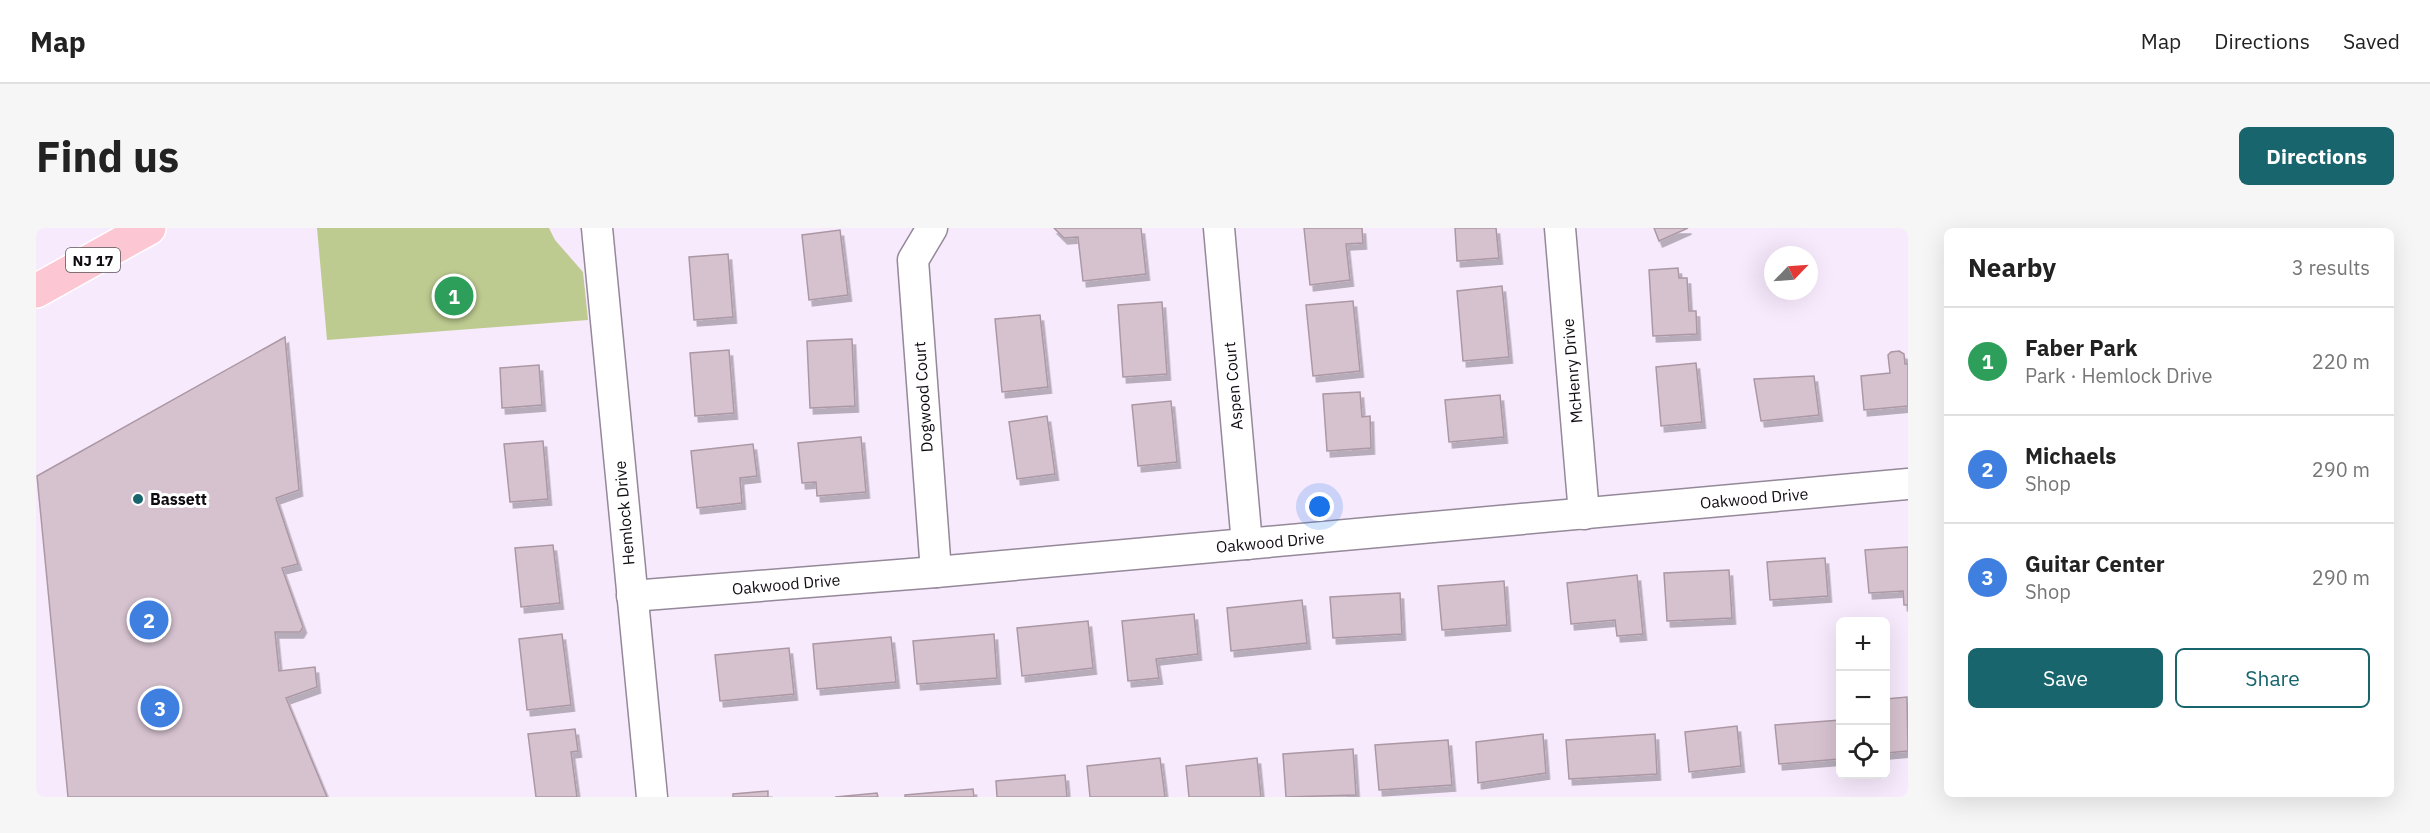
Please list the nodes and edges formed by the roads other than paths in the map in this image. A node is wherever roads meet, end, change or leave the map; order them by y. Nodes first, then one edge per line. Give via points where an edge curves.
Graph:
1 (149, 228) edge
2 (597, 228) edge
3 (932, 228) edge
4 (1219, 228) edge
5 (1560, 228) edge
6 (36, 291) edge
7 (1908, 484) edge
8 (1584, 514) junction
9 (1247, 544) junction
10 (936, 572) junction
11 (632, 596) junction
12 (651, 797) edge

1 - 6 highway, NJ 17
2 - 11 street, Hemlock Drive
3 - 10 street, Dogwood Court via 913,260
4 - 9 street, Aspen Court
5 - 8 street, McHenry Drive
7 - 8 street, Oakwood Drive
8 - 9 street, Oakwood Drive
9 - 10 street, Oakwood Drive
10 - 11 street, Oakwood Drive
11 - 12 street, Hemlock Drive

